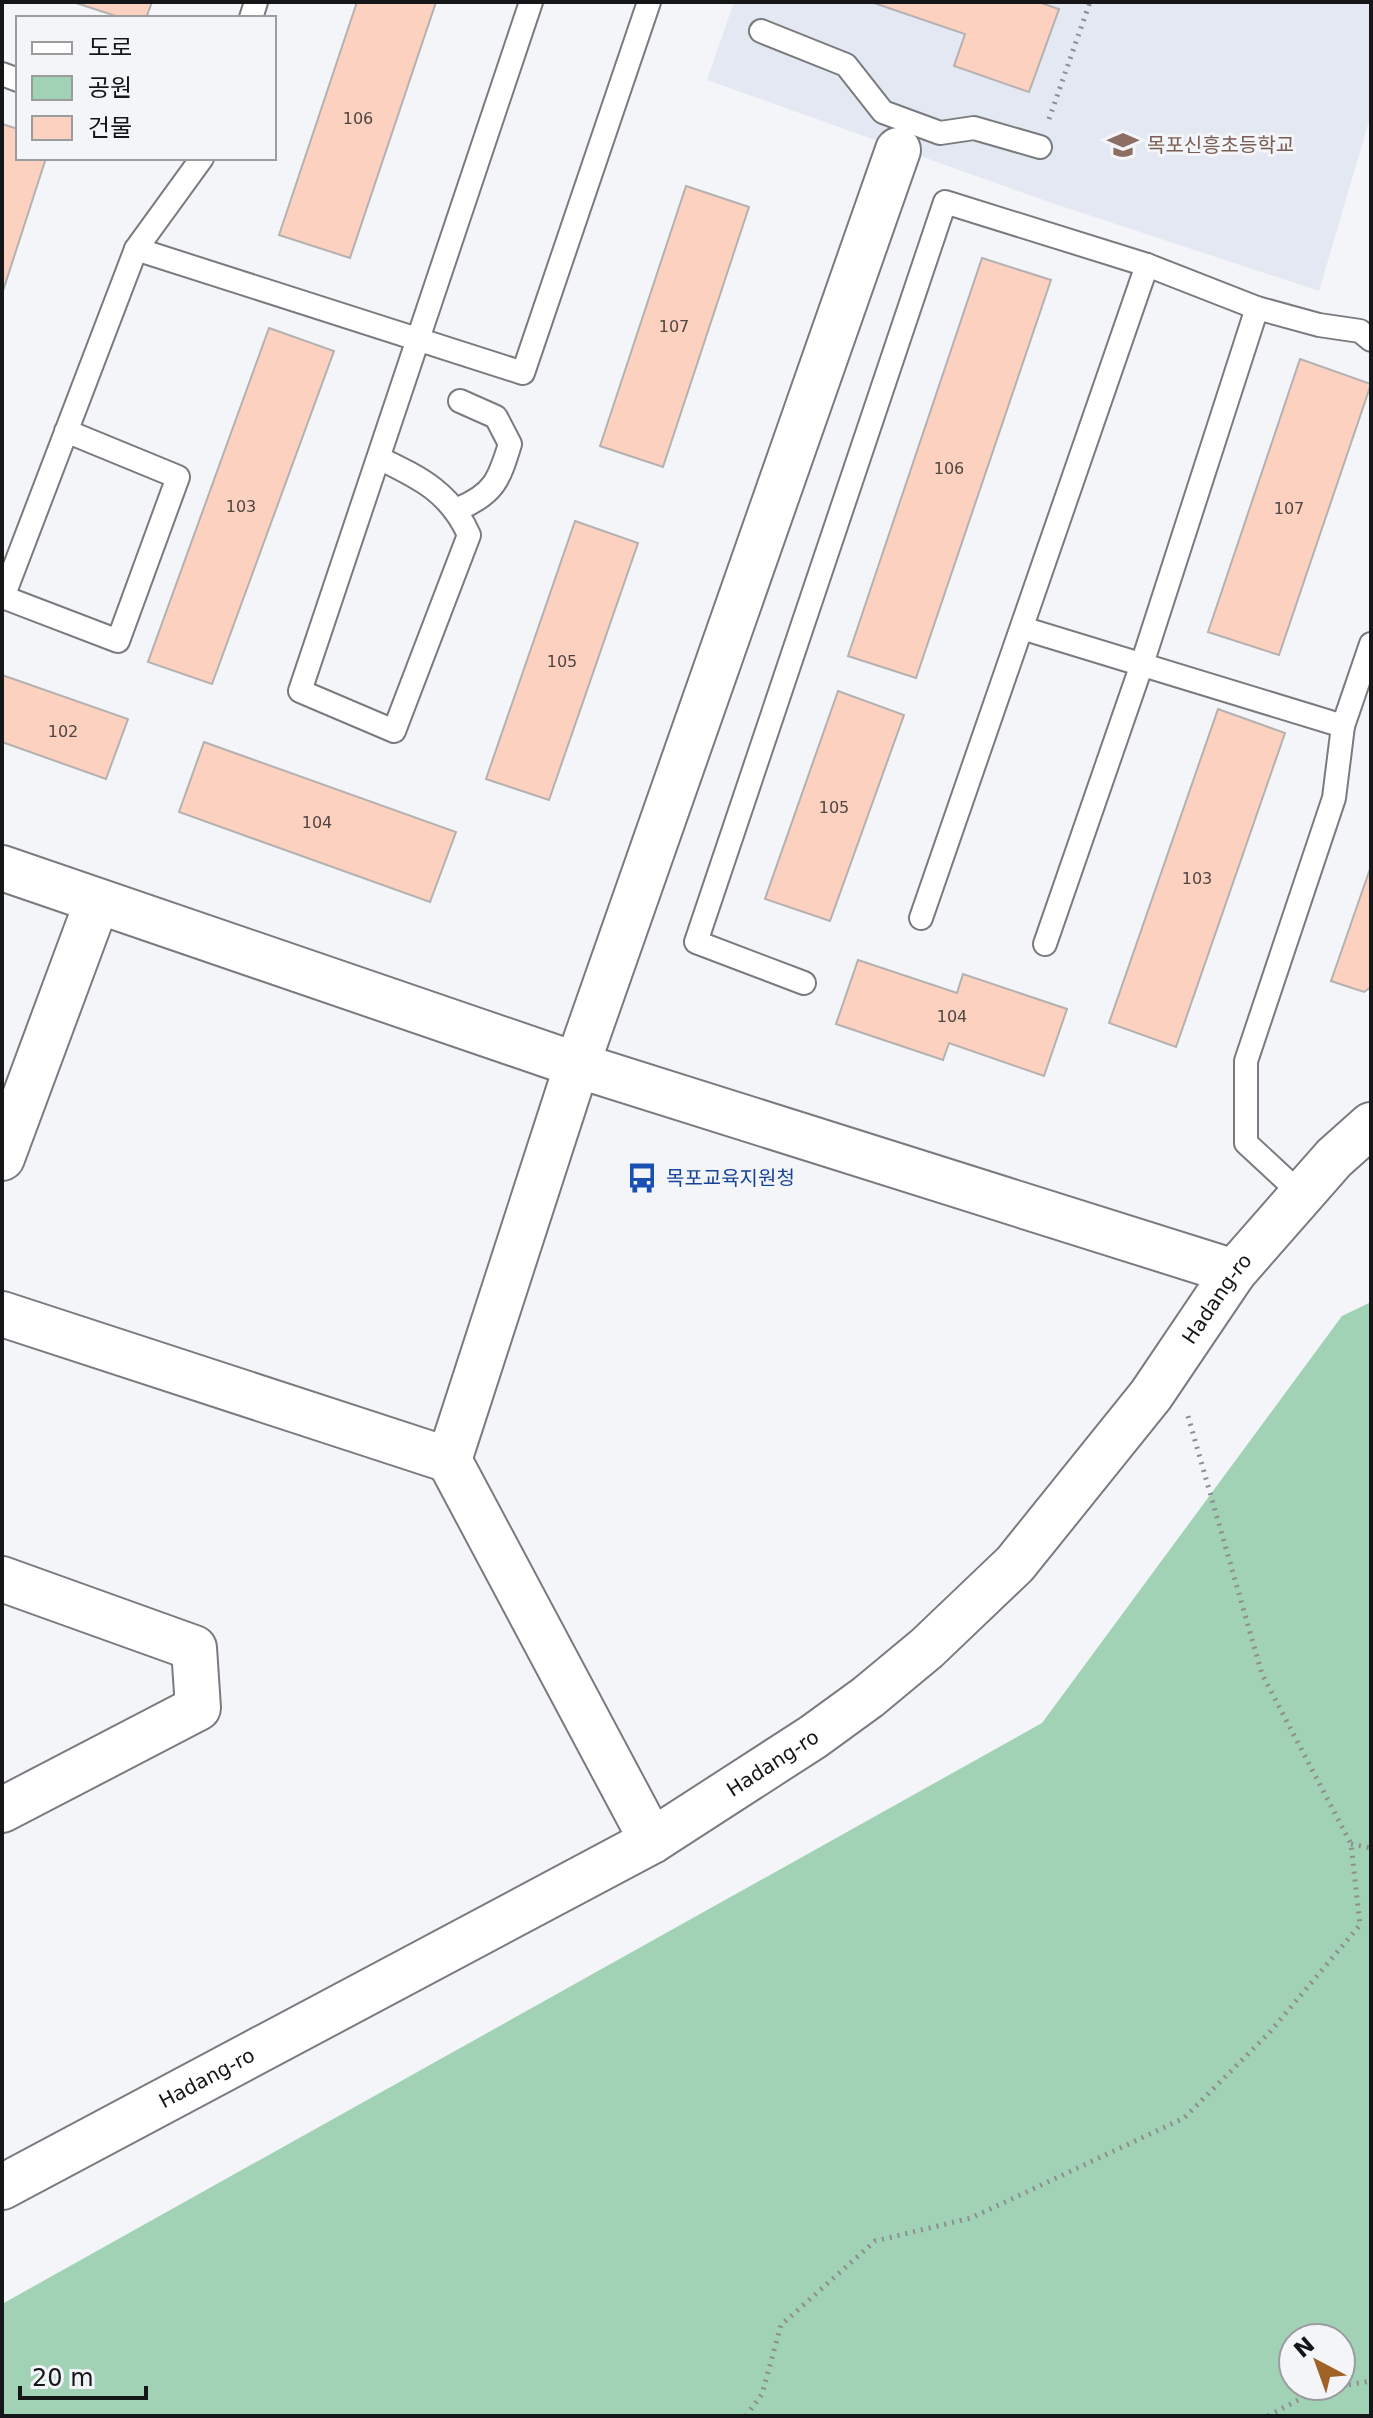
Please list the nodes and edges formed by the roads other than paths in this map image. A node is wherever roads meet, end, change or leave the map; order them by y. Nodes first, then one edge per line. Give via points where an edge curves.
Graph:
1 (531, 2) edge
2 (649, 2) edge
3 (761, 31) dead end
4 (903, 136) junction
5 (1040, 147) road end
6 (201, 160) edge
7 (136, 249) junction
8 (1147, 265) junction
9 (1257, 308) junction
10 (420, 339) junction
11 (1371, 339) edge
12 (460, 401) dead end
13 (66, 431) junction
14 (379, 458) junction
15 (458, 509) junction
16 (1022, 628) junction
17 (1371, 644) edge
18 (1142, 664) junction
19 (1343, 726) junction
20 (2, 868) edge
21 (97, 902) junction
22 (921, 918) dead end
23 (1045, 944) dead end
24 (804, 983) dead end
25 (577, 1065) junction
26 (1371, 1125) edge
27 (2, 1158) edge
28 (1301, 1194) junction
29 (1234, 1272) junction
30 (2, 1314) edge
31 (449, 1460) junction
32 (2, 1579) edge
33 (2, 1810) edge
34 (652, 1841) junction
35 (2, 2187) edge

1 - 10 lane
2 - 10 lane via 523,373
3 - 4 lane via 846,65
4 - 5 lane via 974,128
4 - 25 street
6 - 7 lane
7 - 10 lane
7 - 13 lane
8 - 9 lane
8 - 16 lane
8 - 24 lane via 945,202 696,942
9 - 11 lane via 1360,331
9 - 18 lane
10 - 14 lane
12 - 15 lane via 496,417 510,444 500,478 480,500
13 - 13 lane via 3,597 118,641 178,477
14 - 15 lane via 423,480
14 - 15 lane via 300,691 394,731 469,535
16 - 18 lane
16 - 22 lane
17 - 19 lane
18 - 19 lane
18 - 23 lane
19 - 28 lane via 1334,798 1246,1061 1246,1143
20 - 21 street
21 - 25 street
21 - 27 street
25 - 29 street
25 - 31 street
26 - 28 street, Hadang-ro
28 - 29 street, Hadang-ro
29 - 34 street, Hadang-ro via 1173,1362 1015,1564 927,1648 813,1737
30 - 31 street
31 - 34 street
32 - 33 street via 194,1648 198,1708
34 - 35 street, Hadang-ro

